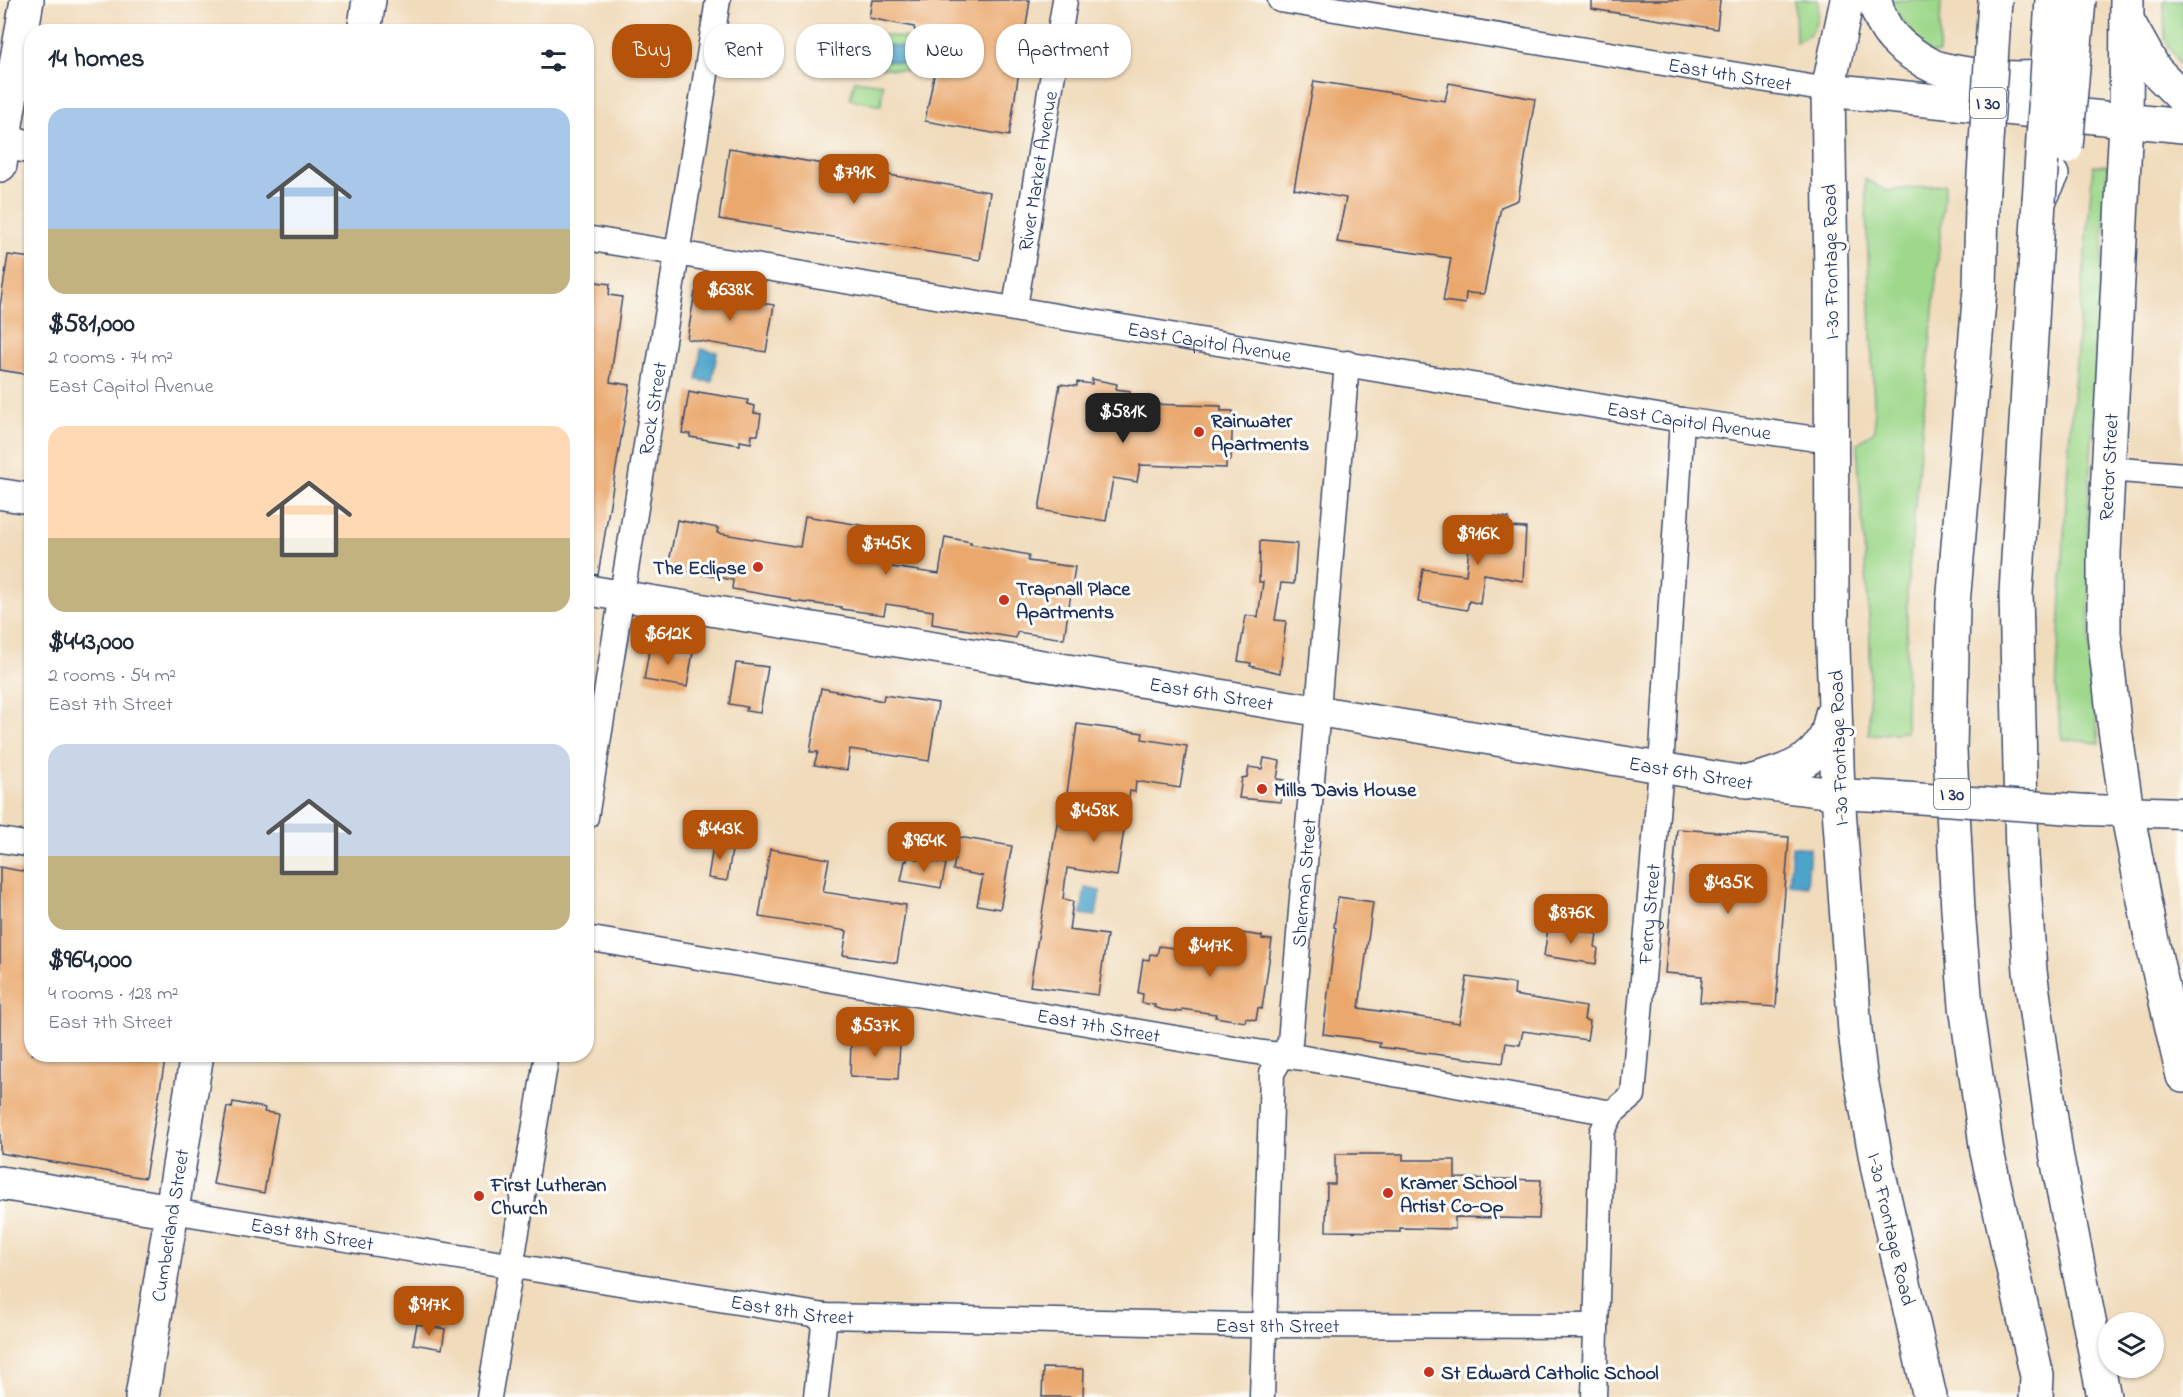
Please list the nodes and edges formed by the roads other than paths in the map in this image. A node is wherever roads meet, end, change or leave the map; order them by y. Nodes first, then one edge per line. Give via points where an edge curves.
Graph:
1 (27, 0) edge
2 (369, 0) edge
3 (718, 0) edge
4 (1065, 0) edge
5 (1280, 0) edge
6 (1847, 0) edge
7 (1875, 0) edge
8 (1995, 0) edge
9 (2052, 0) edge
10 (2075, 0) edge
11 (2079, 0) edge
12 (2127, 9) edge
13 (24, 24) edge
14 (365, 24) edge
15 (24, 25) edge
16 (1828, 90) junction
17 (2183, 98) edge
18 (2126, 122) junction
19 (2183, 126) edge
20 (9, 149) edge
21 (2039, 201) junction
22 (594, 239) edge
23 (679, 253) junction
24 (1014, 307) junction
25 (1347, 363) junction
26 (1682, 420) junction
27 (1831, 441) junction
28 (2108, 469) junction
29 (2183, 475) edge
30 (0, 494) edge
31 (24, 498) edge
32 (594, 591) edge
33 (621, 595) junction
34 (1836, 697) junction
35 (1319, 709) junction
36 (594, 766) edge
37 (1661, 768) junction
38 (1748, 782) junction
39 (1838, 794) junction
40 (2127, 811) junction
41 (2183, 813) edge
42 (0, 840) edge
43 (24, 844) edge
44 (594, 939) edge
45 (2175, 1004) edge
46 (1283, 1056) junction
47 (196, 1062) edge
48 (546, 1062) edge
49 (2183, 1076) edge
50 (1612, 1113) junction
51 (0, 1183) edge
52 (172, 1210) junction
53 (511, 1265) junction
54 (825, 1316) junction
55 (1264, 1325) junction
56 (1595, 1326) junction
57 (2040, 1390) edge
58 (142, 1397) edge
59 (489, 1397) edge
60 (816, 1397) edge
61 (1262, 1397) edge
62 (1594, 1397) edge
63 (1930, 1397) edge
64 (2104, 1397) edge

1 - 13 main road
2 - 14 main road
3 - 23 street, Rock Street
4 - 24 street, River Market Avenue
5 - 16 street, East 4th Street
6 - 16 main road, I-30 Frontage Road
7 - 10 main road via 1879,17 1891,37 1931,66 1961,73 2023,77 2052,74 2060,66 2068,46
8 - 57 main road, I 30, bridge via 1980,289 1953,604 1950,750 1966,1006 1987,1152
9 - 21 main road, bridge
11 - 21 main road, bridge via 2066,147
12 - 17 main road via 2155,70
12 - 18 main road, Rector Street
15 - 20 main road
16 - 18 main road, East 4th Street
16 - 27 main road, I-30 Frontage Road
18 - 19 main road, East 4th Street
18 - 28 main road, Rector Street
21 - 64 main road via 2016,594 2022,855 2030,971 2056,1153
22 - 23 street, East Capitol Avenue
23 - 24 street, East Capitol Avenue
23 - 33 street, Rock Street
24 - 25 street, East Capitol Avenue
25 - 26 street, East Capitol Avenue
25 - 35 street, Sherman Street
26 - 27 street, East Capitol Avenue
26 - 37 street, Ferry Street
27 - 34 main road, I-30 Frontage Road
28 - 29 street
28 - 40 main road, Rector Street via 2104,633
30 - 31 street
32 - 33 street, East 6th Street
33 - 35 street, East 6th Street
33 - 36 street, Rock Street
34 - 38 main road via 1827,736 1814,754 1794,768
34 - 39 main road, I-30 Frontage Road
35 - 37 street, East 6th Street
35 - 46 street, Sherman Street via 1290,1042
37 - 38 street, East 6th Street
37 - 50 street, Ferry Street via 1633,1095
38 - 39 street, East 6th Street
39 - 40 street, East 6th Street, bridge
39 - 63 main road, I-30 Frontage Road via 1860,1073
40 - 41 street
40 - 45 main road via 2150,932
42 - 43 street
44 - 46 street, East 7th Street
45 - 49 main road
46 - 50 street, East 7th Street
46 - 55 street, Sherman Street via 1272,1073
47 - 52 main road, Cumberland Street
48 - 53 street
50 - 56 street, Ferry Street via 1602,1132
51 - 52 main road, East 8th Street
52 - 53 street, East 8th Street
52 - 58 main road, Cumberland Street
53 - 54 street, East 8th Street
53 - 59 street
54 - 55 street, East 8th Street
54 - 60 street
55 - 56 street, East 8th Street
55 - 61 street, Sherman Street
56 - 62 street, Ferry Street

